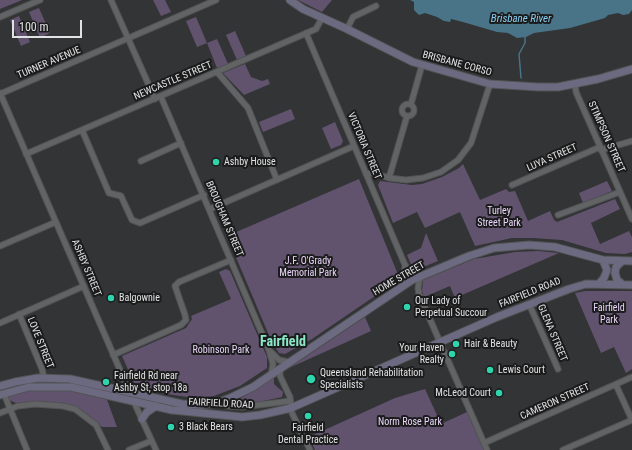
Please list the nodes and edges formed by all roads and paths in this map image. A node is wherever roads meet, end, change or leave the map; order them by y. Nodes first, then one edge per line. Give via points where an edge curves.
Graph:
1 (40, 0) edge
2 (112, 0) edge
3 (216, 0) edge
4 (290, 0) edge
5 (376, 6) dead end
6 (0, 17) edge
7 (322, 18) junction
8 (347, 29) junction
9 (306, 33) junction
10 (128, 39) junction
11 (422, 65) junction
12 (632, 69) edge
13 (217, 72) junction
14 (490, 84) junction
15 (575, 84) junction
16 (0, 93) edge
17 (161, 97) junction
18 (155, 99) junction
19 (411, 104) junction
20 (407, 116) junction
21 (82, 130) junction
22 (632, 140) edge
23 (181, 143) junction
24 (354, 146) junction
25 (601, 148) junction
26 (26, 154) junction
27 (141, 161) dead end
28 (366, 174) junction
29 (389, 178) junction
30 (277, 180) junction
31 (512, 185) dead end
32 (620, 192) junction
33 (204, 195) junction
34 (210, 209) junction
35 (558, 215) dead end
36 (632, 219) edge
37 (56, 222) junction
38 (0, 246) edge
39 (231, 260) junction
40 (603, 260) junction
41 (622, 261) junction
42 (632, 261) edge
43 (405, 265) junction
44 (420, 276) junction
45 (599, 284) junction
46 (622, 284) junction
47 (632, 285) edge
48 (84, 286) junction
49 (403, 286) junction
50 (530, 304) junction
51 (19, 314) junction
52 (0, 322) edge
53 (440, 342) junction
54 (269, 350) junction
55 (113, 355) junction
56 (289, 362) junction
57 (558, 369) dead end
58 (280, 372) junction
59 (270, 375) junction
60 (632, 377) edge
61 (44, 378) junction
62 (616, 385) junction
63 (0, 386) edge
64 (129, 392) junction
65 (2, 394) edge
66 (134, 401) junction
67 (217, 403) junction
68 (290, 405) junction
69 (156, 406) junction
70 (9, 409) junction
71 (0, 413) edge
72 (142, 419) junction
73 (632, 420) edge
74 (151, 440) junction
75 (484, 443) junction
76 (27, 450) edge
77 (108, 450) edge
78 (129, 450) edge
79 (156, 450) edge
80 (310, 450) edge
81 (487, 450) edge
82 (566, 450) edge

1 - 6 street
2 - 10 street
3 - 10 street, TURNER AVENUE
4 - 7 main road, BRISBANE CORSO
5 - 8 street via 353,18
7 - 8 main road, BRISBANE CORSO
7 - 9 street, NEWCASTLE STREET via 316,29
8 - 11 main road, BRISBANE CORSO
9 - 13 street, NEWCASTLE STREET
9 - 24 street, VICTORIA STREET
10 - 16 street, TURNER AVENUE
10 - 18 street
11 - 14 main road, BRISBANE CORSO
11 - 19 street
12 - 15 main road, BRISBANE CORSO
13 - 17 street, NEWCASTLE STREET
13 - 30 street via 248,108
14 - 15 main road, BRISBANE CORSO via 544,88
14 - 29 street via 471,143 458,160 441,172 423,178
15 - 25 street, STIMPSON STREET via 576,92
16 - 26 street, ASHBY STREET
17 - 18 street, NEWCASTLE STREET
17 - 23 street, BROUGHAM STREET
18 - 21 street, NEWCASTLE STREET
19 - 20 street via 414,112
19 - 20 street via 405,105 402,109
20 - 29 street
21 - 26 street, NEWCASTLE STREET
21 - 33 street via 109,193 121,196 132,220 140,223
22 - 25 street, LUYA STREET
23 - 27 street
23 - 33 street, BROUGHAM STREET
24 - 28 street, VICTORIA STREET
24 - 30 street
25 - 31 street, LUYA STREET
25 - 32 street, STIMPSON STREET
26 - 37 street, ASHBY STREET
28 - 29 street via 374,173
28 - 43 street, VICTORIA STREET
30 - 34 street
32 - 35 street
32 - 36 street, STIMPSON STREET
33 - 34 street, BROUGHAM STREET
34 - 39 street, BROUGHAM STREET
37 - 38 street
37 - 48 street, ASHBY STREET
39 - 54 street, BROUGHAM STREET
39 - 55 street via 175,286 186,315 186,320 181,325
40 - 41 main road, HOME STREET
40 - 44 main road, HOME STREET via 555,247 506,246 469,256
40 - 45 main road via 607,270
41 - 42 main road
41 - 46 main road via 616,267 615,273 617,280
43 - 44 street via 411,272
43 - 49 street, VICTORIA STREET
44 - 49 main road, HOME STREET
44 - 53 street via 419,294
45 - 46 main road, FAIRFIELD ROAD
45 - 50 main road, FAIRFIELD ROAD via 569,288
46 - 47 main road, FAIRFIELD ROAD
48 - 51 street
48 - 55 street, ASHBY STREET
49 - 56 main road, HOME STREET
50 - 53 main road, FAIRFIELD ROAD
50 - 57 street, GLENA STREET
51 - 52 street
51 - 61 street, LOVE STREET
53 - 68 main road, FAIRFIELD ROAD
53 - 75 street
54 - 56 street via 277,359
54 - 59 street, BROUGHAM STREET via 273,364
55 - 64 street, ASHBY STREET
56 - 58 main road, HOME STREET
58 - 59 main road, HOME STREET
58 - 68 street
59 - 67 main road, HOME STREET via 242,393
60 - 62 street, CAMERON STREET
61 - 63 main road, FAIRFIELD ROAD
61 - 64 main road, FAIRFIELD ROAD via 70,379
62 - 73 street
62 - 75 street, CAMERON STREET
64 - 66 street, ASHBY STREET
64 - 67 main road, FAIRFIELD ROAD via 182,404
65 - 66 main road, FAIRFIELD ROAD via 29,388 57,386
65 - 70 street
66 - 69 main road, FAIRFIELD ROAD
66 - 72 street, ASHBY STREET
67 - 68 street, FAIRFIELD ROAD via 242,407
68 - 69 main road, FAIRFIELD ROAD via 260,415 242,417 185,412
68 - 80 street
69 - 72 main road
70 - 71 street
70 - 76 street
70 - 77 street via 35,404 75,409 96,425
72 - 74 street, ASHBY STREET
73 - 82 street
74 - 78 street
74 - 79 street, ASHBY STREET
75 - 81 street

